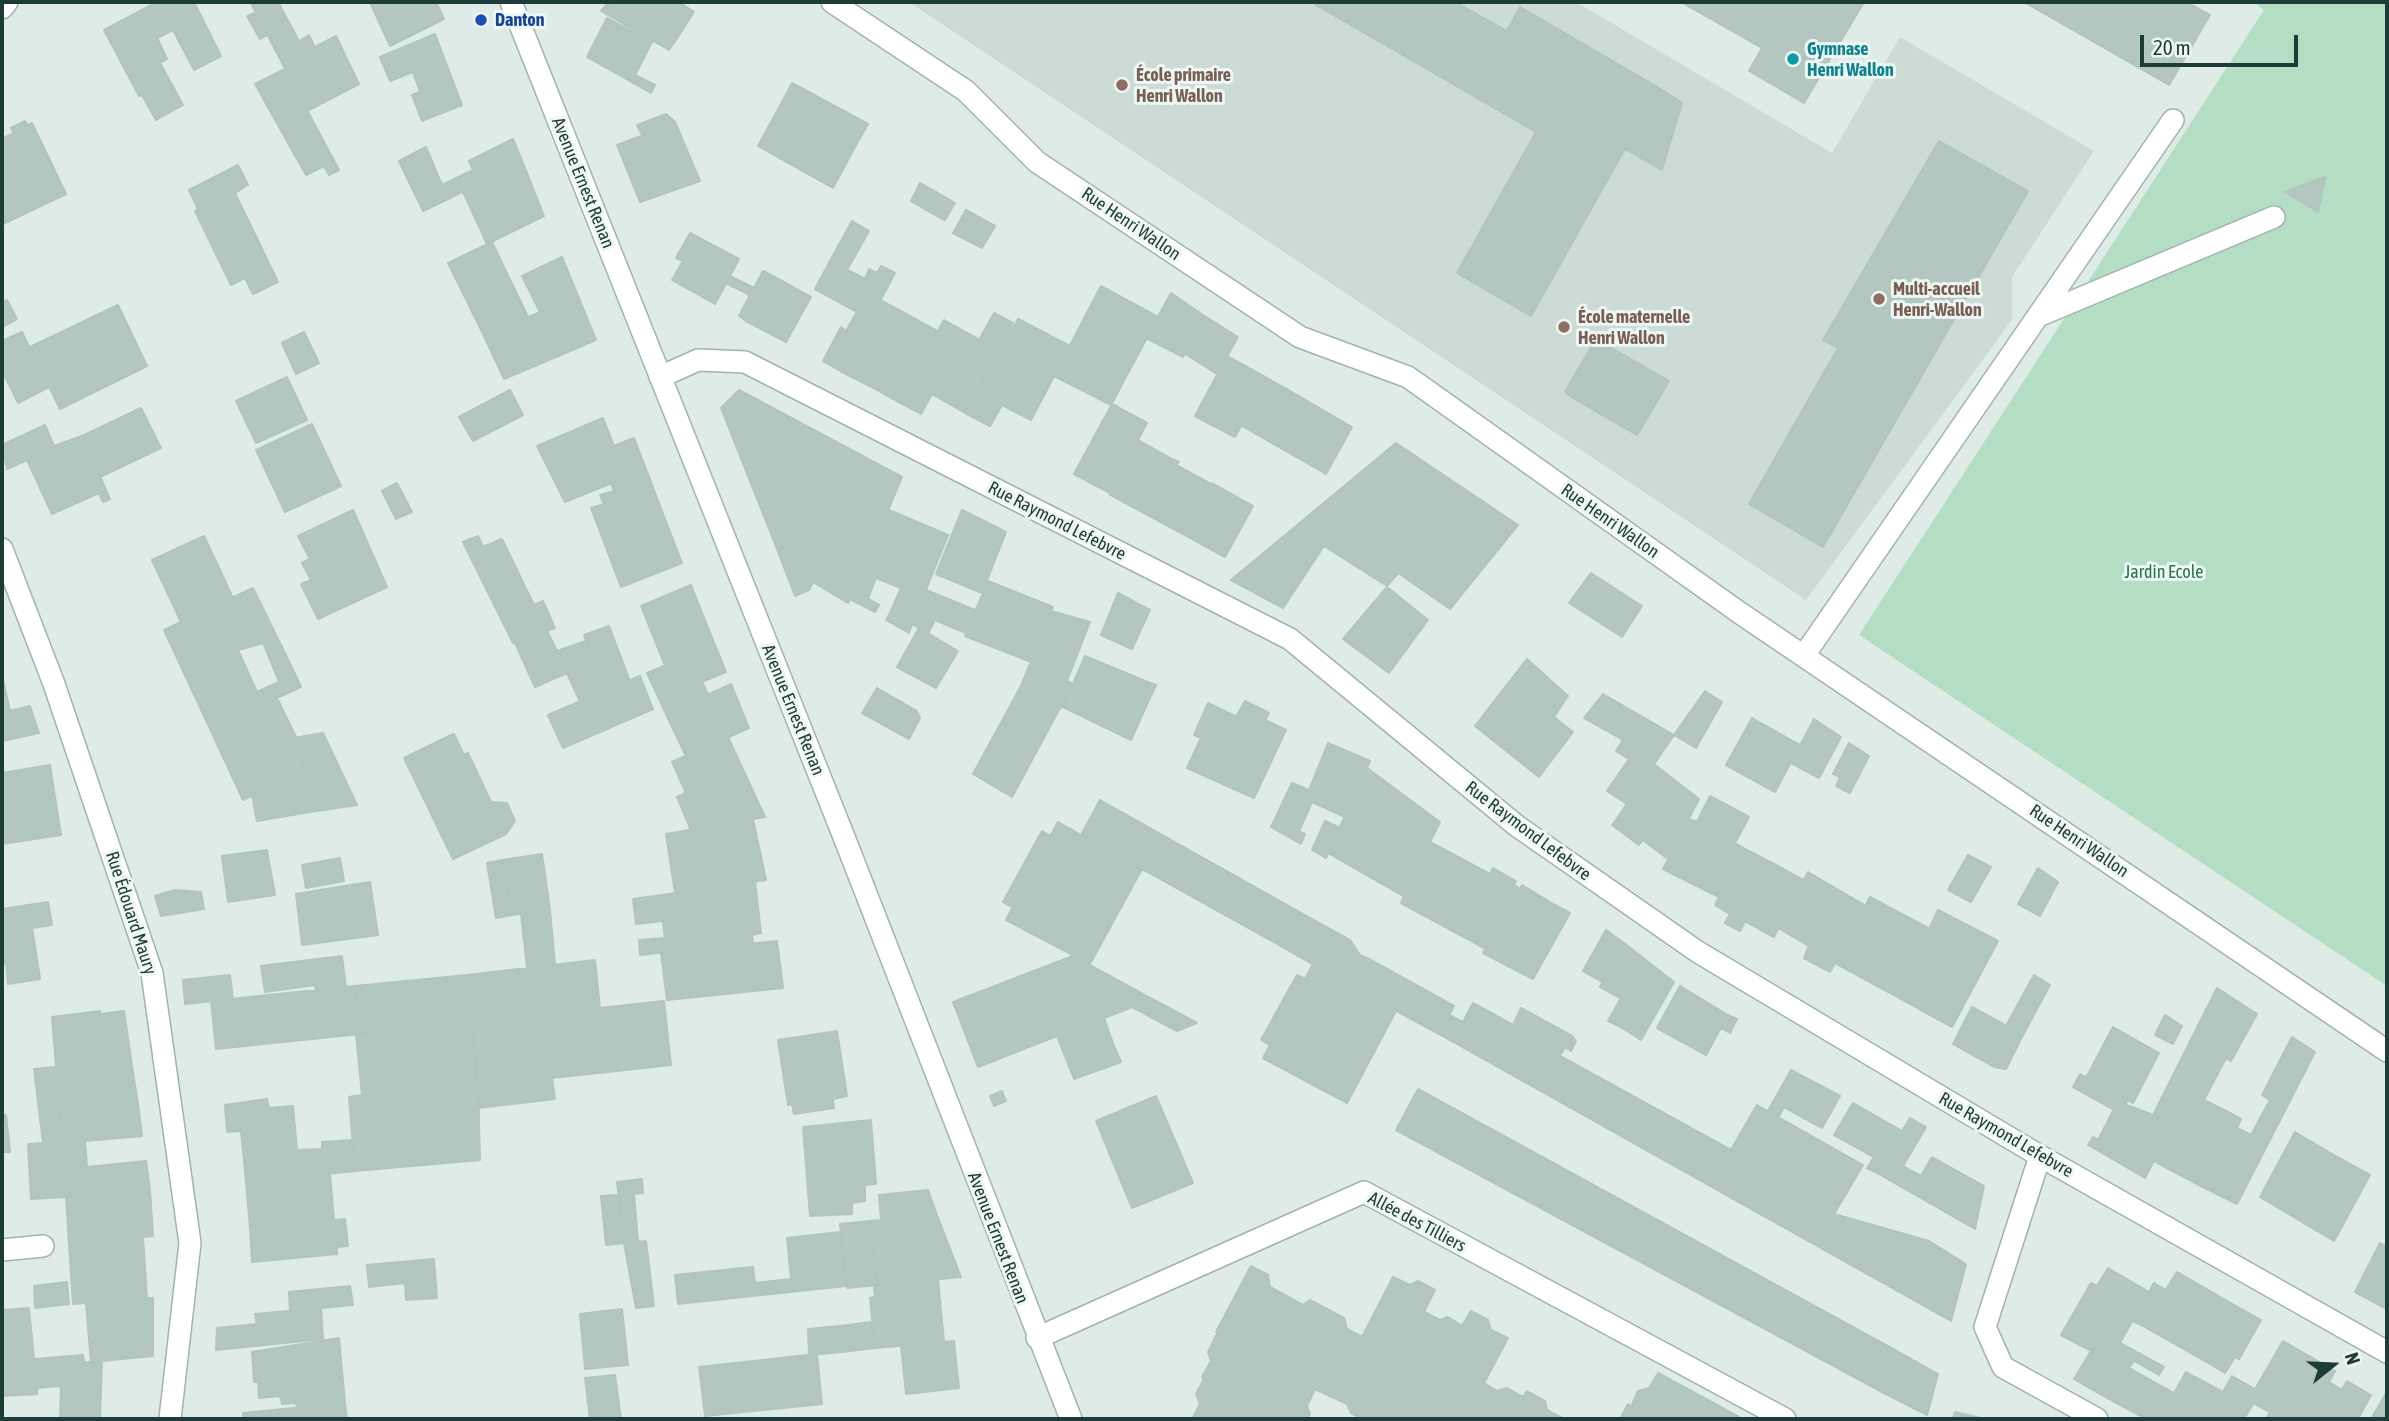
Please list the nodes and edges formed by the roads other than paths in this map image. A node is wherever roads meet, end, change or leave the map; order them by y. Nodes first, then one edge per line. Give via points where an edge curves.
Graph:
1 (7, 2) edge
2 (511, 2) edge
3 (832, 2) edge
4 (2, 8) edge
5 (2173, 120) dead end
6 (2274, 217) dead end
7 (2038, 316) junction
8 (660, 377) junction
9 (2, 549) edge
10 (1805, 654) junction
11 (2387, 1051) edge
12 (2040, 1156) junction
13 (43, 1246) dead end
14 (2, 1250) edge
15 (1037, 1338) junction
16 (2387, 1352) edge
17 (170, 1419) edge
18 (1070, 1419) edge
19 (1785, 1419) edge
20 (2097, 1419) edge

1 - 4 street
2 - 8 street, Avenue Ernest Renan
3 - 10 street, Rue Henri Wallon via 966,91 1049,169 1300,337 1408,377 1740,613
5 - 7 street
6 - 7 street
7 - 10 street
8 - 12 street, Rue Raymond Lefebvre via 698,360 745,362 1290,639 1517,826 1698,952
8 - 15 street, Avenue Ernest Renan
9 - 17 street, Rue Édouard Maury via 54,684 152,973 190,1243
10 - 11 street, Rue Henri Wallon
12 - 16 street, Rue Raymond Lefebvre
12 - 20 street via 1985,1327 2003,1367
13 - 14 street
15 - 18 street, Avenue Ernest Renan
15 - 19 street, Allée des Tilliers via 1364,1192

